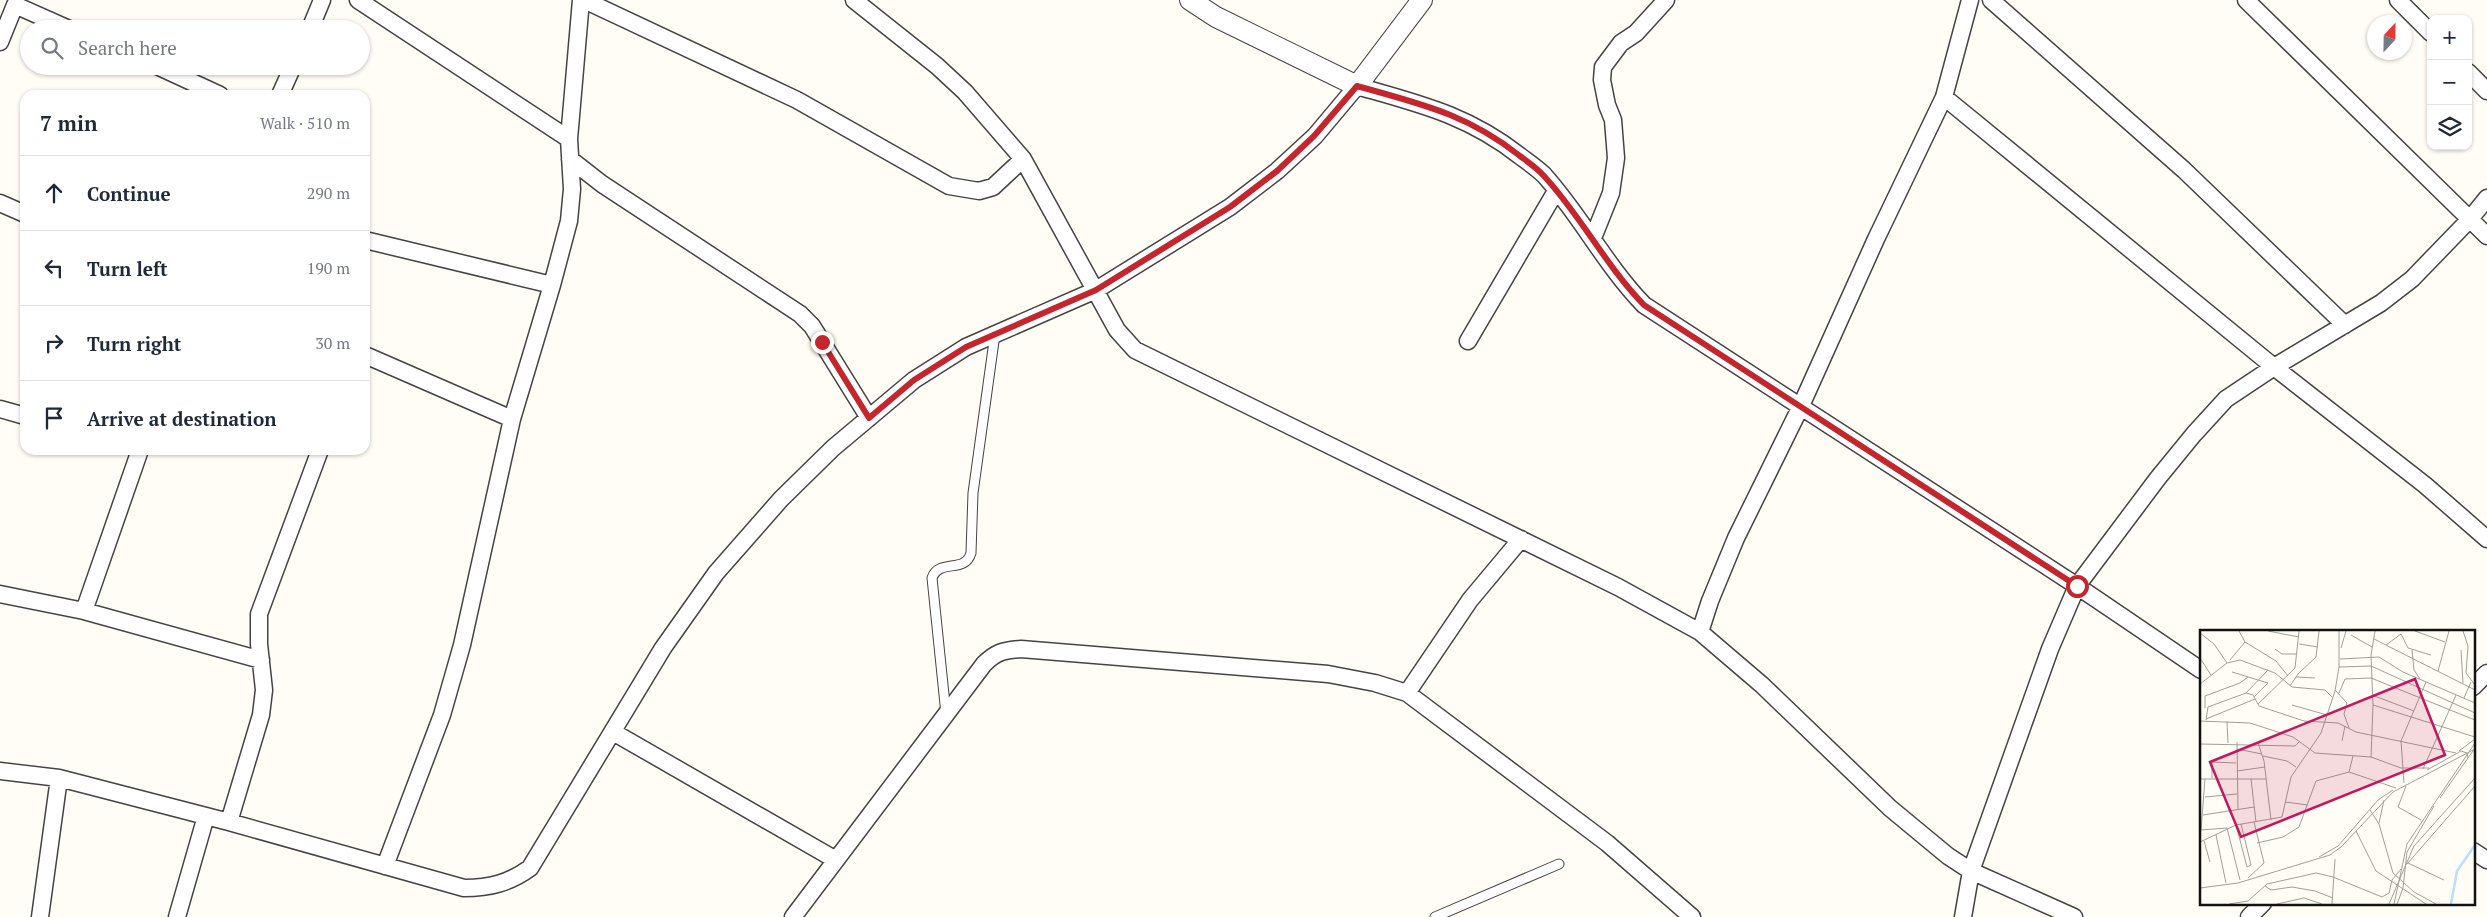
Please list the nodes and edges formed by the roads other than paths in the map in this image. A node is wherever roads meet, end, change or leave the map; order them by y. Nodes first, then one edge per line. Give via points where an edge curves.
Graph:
1 (322, 0) edge
2 (358, 0) edge
3 (582, 0) edge
4 (854, 0) edge
5 (1190, 0) edge
6 (1422, 0) edge
7 (1666, 0) edge
8 (1970, 0) edge
9 (1991, 0) edge
10 (2246, 0) edge
11 (2398, 0) edge
12 (8, 3) edge
13 (48, 20) edge
14 (314, 20) edge
15 (2427, 29) edge
16 (0, 42) edge
17 (177, 75) edge
18 (289, 75) edge
19 (2472, 76) edge
20 (1357, 86) junction
21 (209, 90) edge
22 (282, 90) edge
23 (2487, 91) edge
24 (1944, 97) junction
25 (569, 139) junction
26 (1024, 159) junction
27 (570, 160) junction
28 (1556, 191) junction
29 (2487, 198) edge
30 (0, 203) edge
31 (20, 212) edge
32 (2470, 219) junction
33 (2487, 236) edge
34 (1592, 238) junction
35 (370, 241) edge
36 (552, 285) junction
37 (1096, 290) junction
38 (2345, 325) junction
39 (995, 334) junction
40 (1468, 341) dead end
41 (370, 358) edge
42 (2274, 367) junction
43 (1800, 408) junction
44 (0, 409) edge
45 (20, 415) edge
46 (869, 418) junction
47 (512, 420) junction
48 (137, 455) edge
49 (318, 455) edge
50 (1521, 539) junction
51 (2487, 539) edge
52 (2077, 586) junction
53 (0, 594) edge
54 (84, 611) junction
55 (1700, 632) junction
56 (261, 660) junction
57 (2200, 669) edge
58 (2487, 673) edge
59 (2474, 686) edge
60 (1407, 693) junction
61 (946, 716) junction
62 (613, 732) junction
63 (0, 773) edge
64 (59, 778) junction
65 (206, 816) junction
66 (229, 822) junction
67 (2474, 852) edge
68 (836, 860) junction
69 (2487, 860) edge
70 (1559, 864) dead end
71 (385, 866) junction
72 (1971, 871) junction
73 (2262, 904) edge
74 (40, 917) edge
75 (177, 917) edge
76 (793, 917) edge
77 (1435, 917) edge
78 (1692, 917) edge
79 (1963, 917) edge
80 (2074, 917) edge
81 (2249, 917) edge

1 - 14 street
2 - 25 street
3 - 25 street
3 - 26 street via 797,100 949,186 979,191 993,187
4 - 26 street via 965,92
5 - 20 street
6 - 20 street
7 - 34 street via 1621,43 1603,67 1602,80 1613,120 1616,158 1611,193
8 - 24 street
9 - 38 street via 2184,170
10 - 32 street
11 - 15 street
12 - 13 street
12 - 16 street
17 - 21 street
18 - 22 street
19 - 23 street
20 - 28 street via 1458,116 1496,137 1543,175
20 - 37 street via 1314,136 1277,171 1230,207
24 - 42 street
24 - 43 street
25 - 27 street
26 - 37 street
27 - 36 street via 569,222
27 - 46 street via 800,314 817,334
28 - 34 street
28 - 40 street
29 - 32 street
30 - 31 street
32 - 33 street
32 - 38 street via 2412,279
34 - 43 street via 1622,282 1644,305
35 - 36 street
36 - 47 street
37 - 39 street
37 - 50 street via 1117,330 1135,350
38 - 42 street
39 - 46 street via 966,347 914,380
39 - 61 lane via 973,493 971,553 964,564 941,567 932,578
41 - 47 street
42 - 51 street via 2425,485
42 - 52 street via 2226,399 2194,434
43 - 52 street
43 - 55 street via 1736,538
44 - 45 street
46 - 62 street via 781,499 716,573 663,648
47 - 71 street via 462,645 442,716
48 - 54 street
49 - 56 street via 260,614
50 - 55 street
50 - 60 street via 1470,600
52 - 57 street
52 - 72 street via 2050,649
53 - 54 street
54 - 56 street
55 - 72 street via 1762,685 1890,808
56 - 66 street via 264,690 260,715
58 - 59 street
60 - 61 street via 1328,674 1021,649 994,654
60 - 78 street via 1608,844
61 - 68 street
62 - 68 street
62 - 71 street via 530,868 518,877 505,883 464,888
63 - 64 street
64 - 65 street
64 - 74 street
65 - 66 street
65 - 75 street
66 - 71 street
67 - 69 street
68 - 76 street
70 - 77 lane
72 - 79 street
72 - 80 street
73 - 81 street

